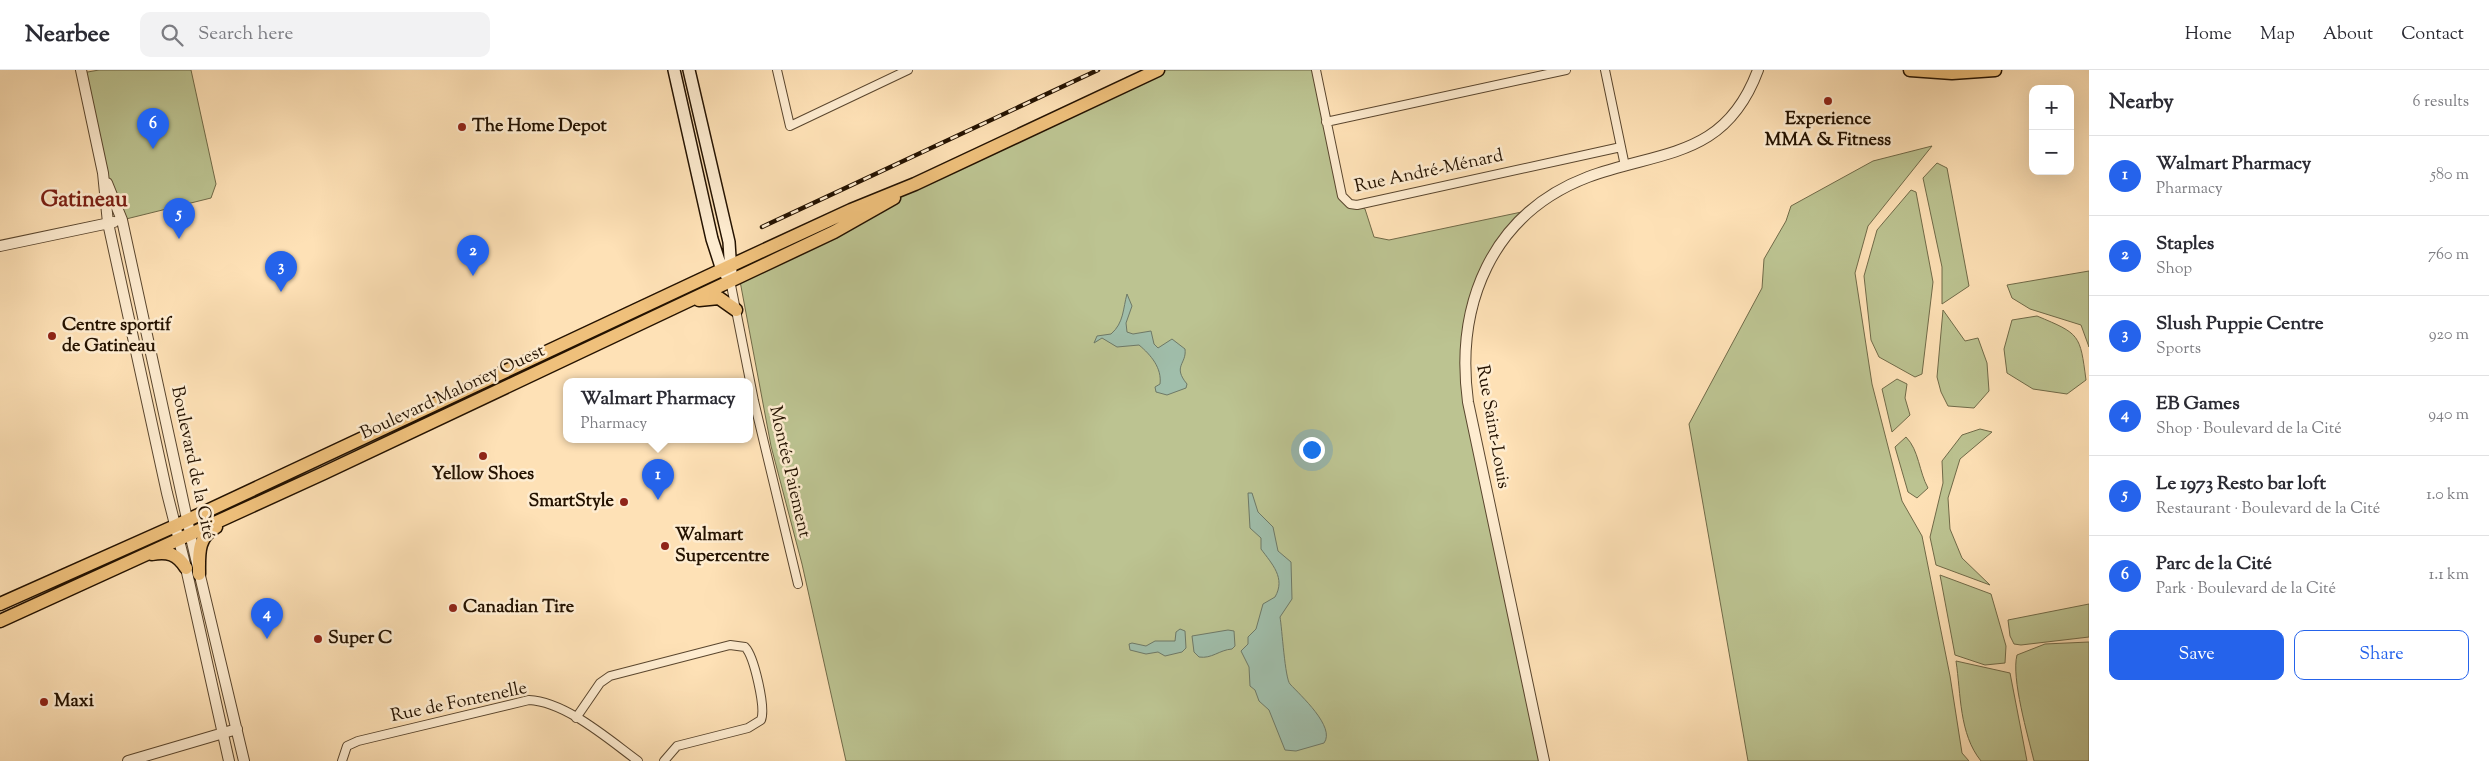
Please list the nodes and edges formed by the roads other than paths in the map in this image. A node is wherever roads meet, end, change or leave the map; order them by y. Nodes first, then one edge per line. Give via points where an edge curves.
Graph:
1 (81, 70) edge
2 (674, 70) edge
3 (689, 70) edge
4 (777, 70) edge
5 (908, 70) edge
6 (1158, 70) edge
7 (1316, 70) edge
8 (1566, 70) edge
9 (1605, 70) edge
10 (1758, 70) edge
11 (1910, 70) edge
12 (1995, 70) edge
13 (1326, 122) junction
14 (1621, 146) junction
15 (1625, 166) junction
16 (104, 173) junction
17 (915, 184) junction
18 (122, 220) junction
19 (108, 223) junction
20 (0, 246) edge
21 (727, 267) junction
22 (730, 280) junction
23 (670, 309) junction
24 (736, 310) junction
25 (152, 354) junction
26 (138, 358) junction
27 (749, 378) edge
28 (753, 397) edge
29 (253, 506) junction
30 (187, 520) junction
31 (175, 526) junction
32 (184, 537) junction
33 (140, 557) junction
34 (186, 568) junction
35 (199, 574) junction
36 (798, 584) dead end
37 (0, 604) edge
38 (0, 621) edge
39 (576, 718) junction
40 (237, 730) junction
41 (223, 734) junction
42 (130, 761) edge
43 (229, 761) edge
44 (244, 761) edge
45 (342, 761) edge
46 (638, 761) edge
47 (664, 761) edge
48 (1544, 761) edge

1 - 16 street, Boulevard de la Cité
2 - 21 main road, Montée Paiement via 712,239
3 - 21 main road, Montée Paiement via 727,233
4 - 5 street via 790,126
6 - 17 main road, Boulevard Maloney Ouest
7 - 13 street, Rue André-Ménard
8 - 13 street
9 - 14 street
10 - 15 street, Rue Saint-Louis via 1739,107 1706,137 1676,153
11 - 12 main road via 1952,73
13 - 14 street, Rue André-Ménard via 1342,196 1353,205
14 - 15 street
15 - 48 street, Rue Saint-Louis via 1564,188 1514,226 1483,276 1465,337 1464,373 1470,411
16 - 18 street, Boulevard de la Cité
16 - 19 street, Boulevard de la Cité
17 - 21 main road, Boulevard Maloney Ouest
17 - 22 main road, Boulevard Maloney Ouest via 834,232
18 - 19 street
18 - 25 street, Boulevard de la Cité
19 - 20 street
19 - 26 street, Boulevard de la Cité
21 - 22 main road, Montée Paiement
21 - 30 main road, Boulevard Maloney Ouest
22 - 23 main road, Boulevard Maloney Ouest
22 - 24 street, Montée Paiement
23 - 24 main road via 712,297 724,300
23 - 29 main road, Boulevard Maloney Ouest
24 - 27 street, Montée Paiement
25 - 26 street
25 - 30 street, Boulevard de la Cité
26 - 31 street, Boulevard de la Cité
28 - 36 street, Montée Paiement
29 - 32 main road, Boulevard Maloney Ouest
29 - 35 main road via 202,539
30 - 31 main road, Boulevard Maloney Ouest
30 - 32 street, Boulevard de la Cité
31 - 32 street, Boulevard de la Cité
31 - 37 main road, Boulevard Maloney Ouest
32 - 33 main road, Boulevard Maloney Ouest
32 - 34 street, Boulevard de la Cité
32 - 35 street, Boulevard de la Cité
33 - 34 main road via 161,552 171,554 178,557
33 - 38 main road, Boulevard Maloney Ouest
34 - 41 street, Boulevard de la Cité
35 - 40 street, Boulevard de la Cité
39 - 45 street, Rue de Fontenelle via 545,703 521,701 358,741 347,746
39 - 46 street, Rue de Fontenelle
39 - 47 street via 600,683 610,676 730,645 745,648 751,655 763,706 761,720 748,728 677,746
40 - 41 street
40 - 44 street, Boulevard de la Cité
41 - 42 street
41 - 43 street, Boulevard de la Cité

